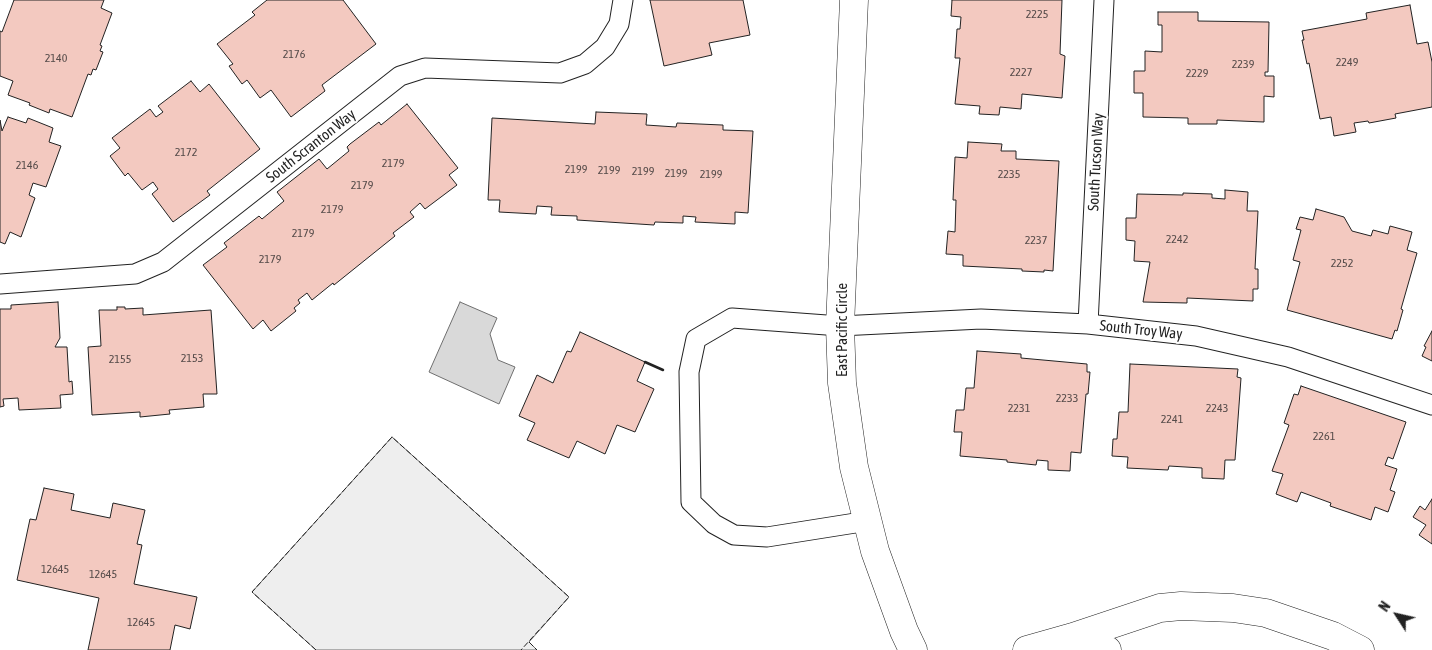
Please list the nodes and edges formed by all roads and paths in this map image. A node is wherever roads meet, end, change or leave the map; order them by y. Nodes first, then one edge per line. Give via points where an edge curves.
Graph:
1 (623, 0) edge
2 (854, 0) edge
3 (1104, 0) edge
4 (0, 284) edge
5 (1088, 324) junction
6 (840, 326) junction
7 (1432, 406) edge
8 (868, 521) junction
9 (1073, 637) junction
10 (913, 650) edge
11 (1027, 650) edge
12 (1107, 650) edge
13 (1360, 650) edge

1 - 4 lane, South Scranton Way via 619,24 605,47 585,64 560,72 425,68 400,76 163,262 135,274
2 - 6 street, East Pacific Circle
3 - 5 lane, South Tucson Way
5 - 6 lane, South Troy Way via 981,319
5 - 7 lane, South Troy Way via 1196,336 1279,355
6 - 8 street, East Pacific Circle via 842,383 854,467
6 - 8 lane, South Troy Way via 732,318 696,339 689,372 691,502 714,524 734,535 767,537
8 - 10 street, East Pacific Circle via 875,551
9 - 11 street
9 - 12 street
9 - 13 street via 1160,608 1233,608 1266,613 1333,636

